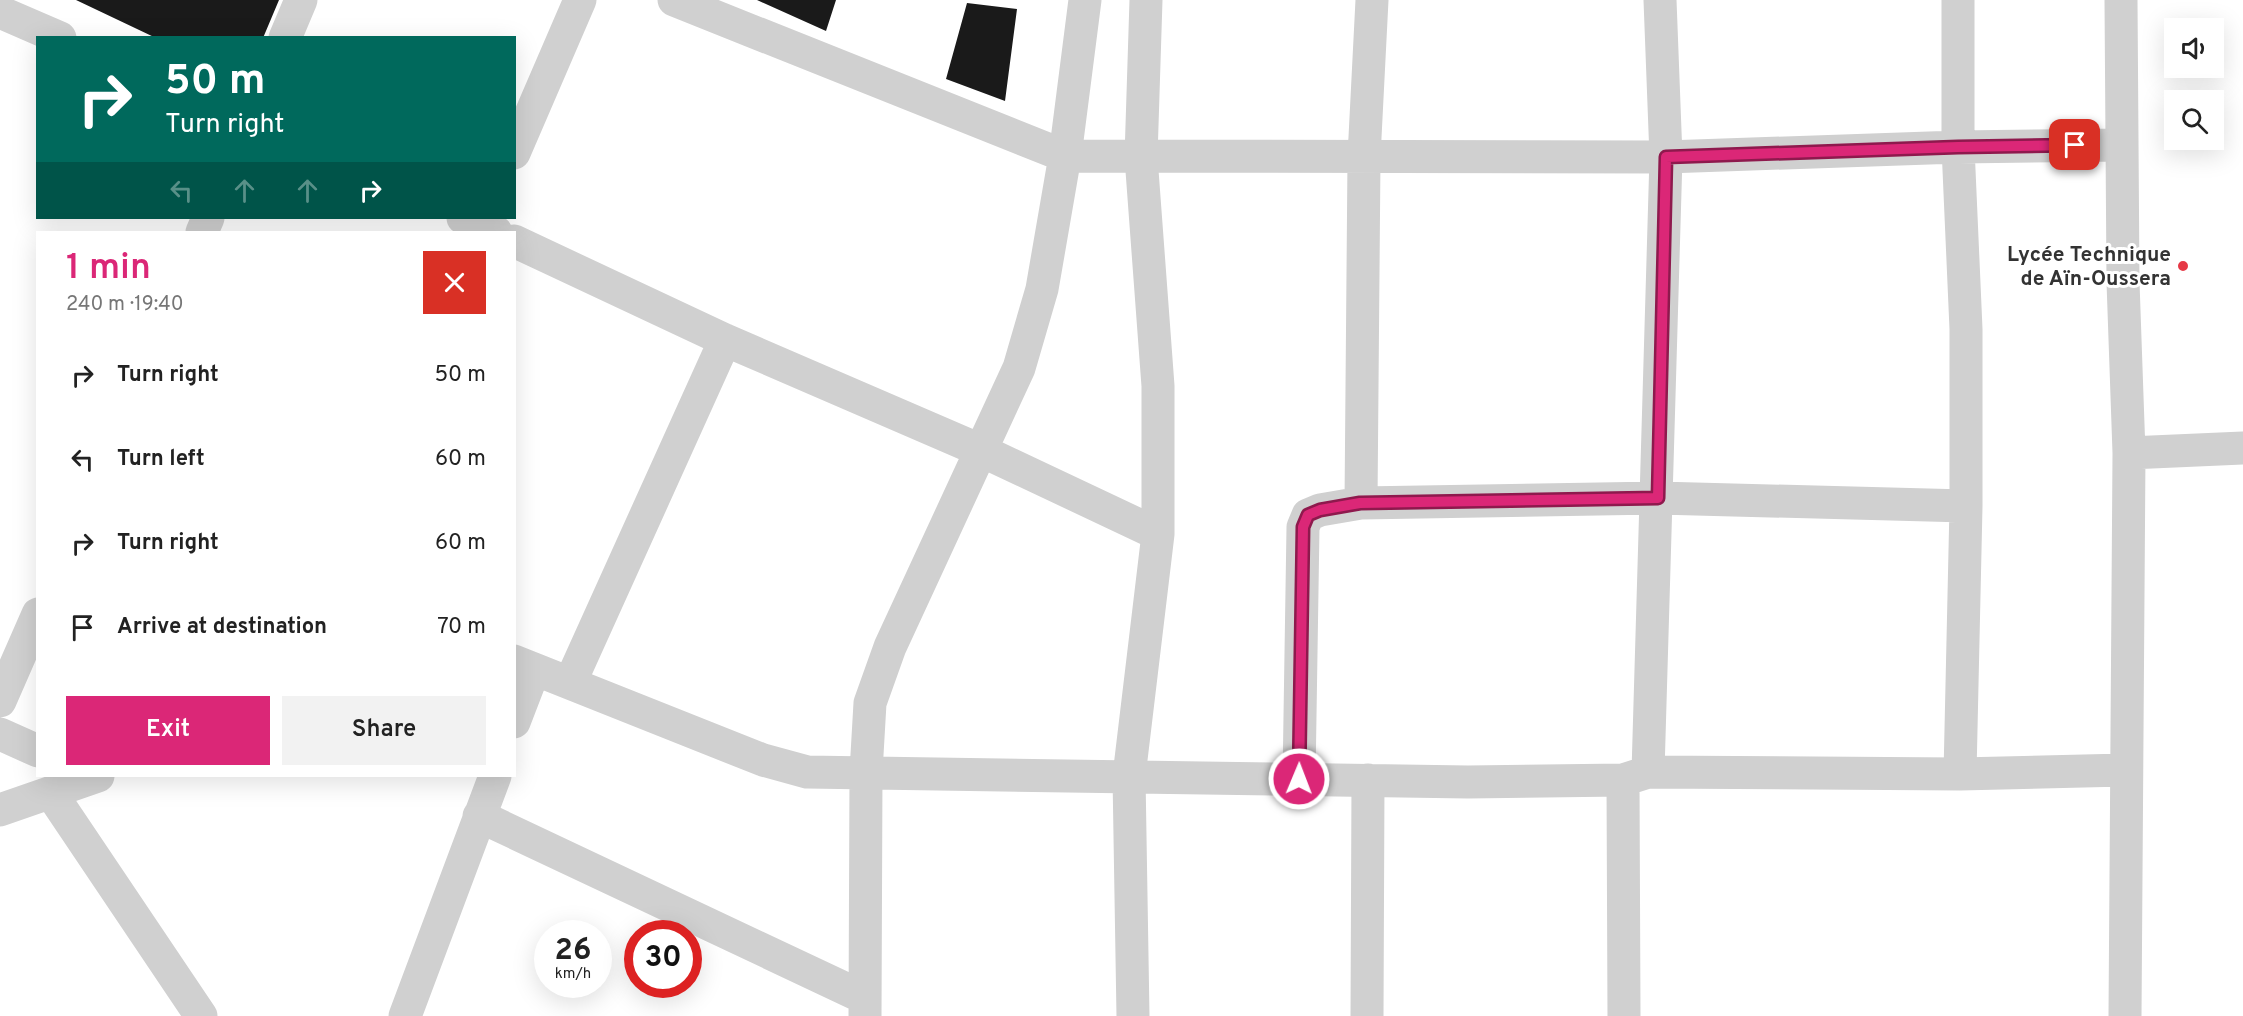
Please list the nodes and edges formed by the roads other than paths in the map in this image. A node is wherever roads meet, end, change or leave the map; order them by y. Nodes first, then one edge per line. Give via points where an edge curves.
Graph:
1 (4, 0) edge
2 (302, 0) edge
3 (580, 0) edge
4 (674, 0) edge
5 (1085, 0) edge
6 (1146, 0) edge
7 (1372, 0) edge
8 (1660, 0) edge
9 (1958, 0) edge
10 (2121, 0) edge
11 (0, 10) edge
12 (56, 36) edge
13 (286, 36) edge
14 (2121, 145) junction
15 (1958, 147) junction
16 (516, 148) edge
17 (1065, 156) junction
18 (1141, 157) junction
19 (1364, 157) junction
20 (1666, 157) junction
21 (516, 242) edge
22 (725, 340) junction
23 (2243, 448) edge
24 (982, 451) junction
25 (2129, 453) junction
26 (1658, 498) junction
27 (1360, 503) junction
28 (1966, 506) junction
29 (1158, 534) junction
30 (36, 619) edge
31 (524, 666) edge
32 (570, 683) junction
33 (0, 701) edge
34 (516, 711) edge
35 (0, 734) edge
36 (36, 750) edge
37 (2125, 770) junction
38 (866, 772) junction
39 (1960, 774) junction
40 (1129, 776) junction
41 (1636, 776) junction
42 (92, 777) edge
43 (495, 777) edge
44 (1299, 779) junction
45 (1368, 780) junction
46 (51, 793) junction
47 (0, 810) edge
48 (479, 816) junction
49 (865, 1007) edge
50 (403, 1015) edge
51 (201, 1016) edge
52 (1133, 1016) edge
53 (1367, 1016) edge
54 (1624, 1016) edge
55 (2124, 1016) edge

1 - 11 street
2 - 13 street
3 - 16 street
4 - 17 street
5 - 17 street
6 - 18 street
7 - 19 street
8 - 20 street
9 - 15 street
10 - 14 street
11 - 12 street
14 - 15 street
14 - 25 street
15 - 20 street
15 - 28 street via 1966,329
17 - 18 street
17 - 24 street via 1042,289 1018,368
18 - 19 street
18 - 29 street via 1158,386
19 - 20 street
19 - 27 street
20 - 26 street
21 - 22 street
22 - 24 street
22 - 32 street
23 - 25 street
24 - 29 street
24 - 38 street via 876,682 870,703
25 - 37 street
26 - 27 street
26 - 28 street
26 - 41 street
27 - 44 street via 1308,515 1303,527
28 - 39 street
29 - 40 street
30 - 33 street
31 - 32 street
31 - 34 street
32 - 38 street via 763,760 807,772
35 - 36 street
37 - 39 street
37 - 55 street
38 - 40 street
38 - 49 street
39 - 41 street
40 - 44 street
40 - 52 street
41 - 45 street via 1468,782
41 - 54 street
42 - 46 street
43 - 48 street
44 - 45 street
45 - 53 street
46 - 47 street
46 - 51 street
48 - 49 street
48 - 50 street

